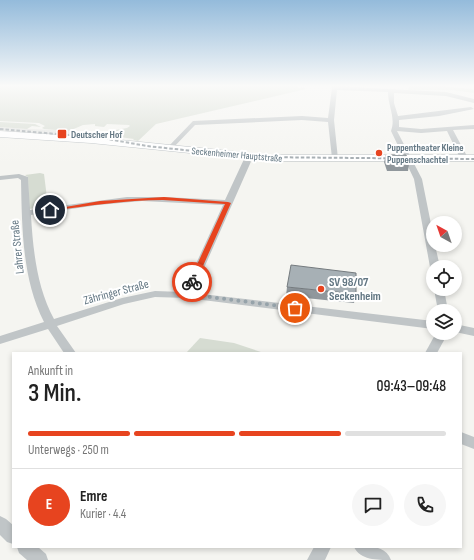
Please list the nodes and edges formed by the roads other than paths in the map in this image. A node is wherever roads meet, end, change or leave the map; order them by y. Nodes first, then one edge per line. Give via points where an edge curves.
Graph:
1 (332, 112) edge
2 (395, 112) edge
3 (454, 112) edge
4 (189, 116) dead end
5 (397, 118) junction
6 (331, 120) junction
7 (193, 123) junction
8 (474, 127) edge
9 (395, 129) junction
10 (449, 129) junction
11 (0, 134) edge
12 (170, 148) junction
13 (249, 157) junction
14 (336, 158) junction
15 (407, 158) junction
16 (469, 158) edge
17 (0, 178) edge
18 (228, 203) junction
19 (26, 213) junction
20 (433, 260) edge
21 (187, 294) junction
22 (51, 324) junction
23 (426, 324) edge
24 (462, 329) edge
25 (474, 332) edge
26 (0, 340) edge
27 (438, 340) edge
28 (69, 352) edge
29 (432, 352) edge
30 (462, 438) edge
31 (474, 443) edge
32 (0, 524) edge
33 (12, 535) edge
34 (27, 548) edge
35 (321, 548) edge
36 (364, 548) edge
37 (40, 560) edge
38 (315, 560) edge
39 (383, 560) edge

1 - 6 street
2 - 5 street
3 - 5 street
4 - 7 street
5 - 9 street
6 - 7 street via 302,118
6 - 14 street
7 - 12 street
8 - 10 street
9 - 10 street
9 - 15 street
10 - 16 street
11 - 12 main road, Seckenheimer Hauptstraße via 77,138
12 - 13 main road, Seckenheimer Hauptstraße
13 - 14 main road, Seckenheimer Hauptstraße
13 - 18 street
14 - 15 main road, Seckenheimer Hauptstraße
15 - 16 main road, Seckenheimer Hauptstraße
15 - 20 street via 418,179
17 - 19 street, Lahrer Straße via 19,176 25,179
18 - 19 street via 141,199
18 - 21 street
19 - 22 street, Lahrer Straße via 26,236 33,276
21 - 22 street, Zähringer Straße via 156,294
21 - 23 street, Zähringer Straße
22 - 26 street, Zähringer Straße
22 - 28 street, Lahrer Straße via 62,345
24 - 25 street
27 - 29 street
30 - 31 street
32 - 33 street
34 - 37 street
35 - 38 street
36 - 39 street

